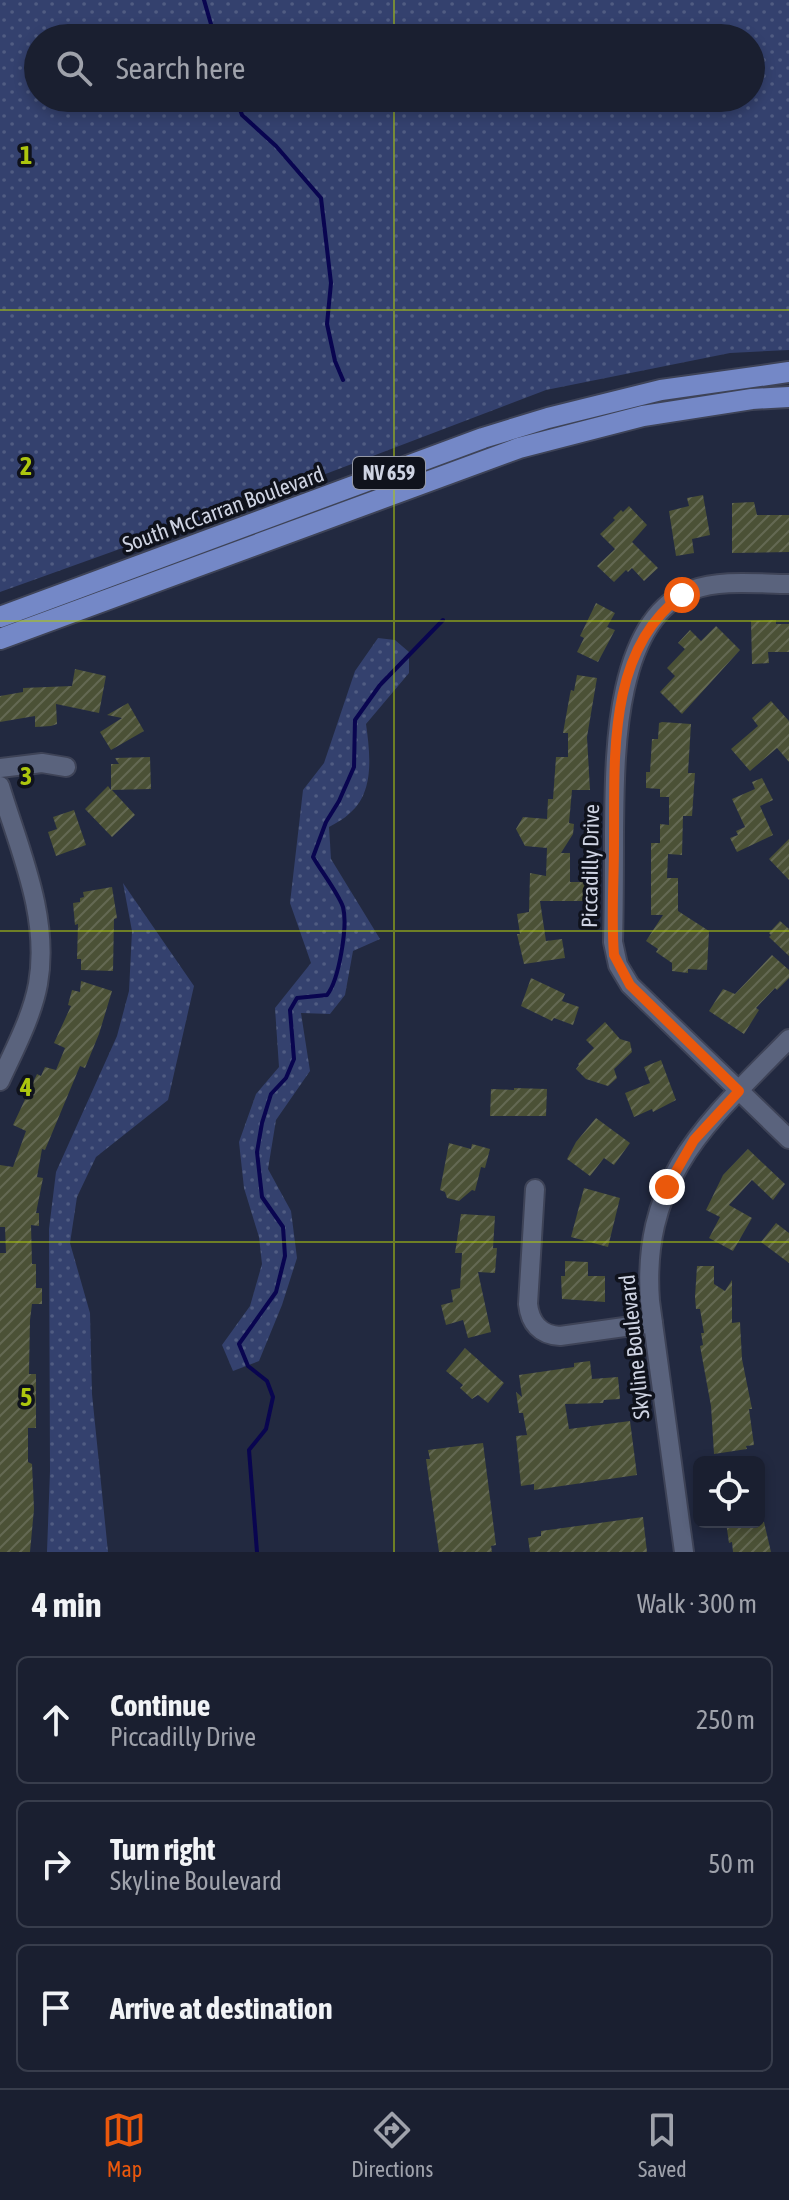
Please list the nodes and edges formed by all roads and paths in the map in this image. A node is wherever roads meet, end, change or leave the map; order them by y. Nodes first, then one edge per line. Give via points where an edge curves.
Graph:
1 (789, 372) edge
2 (789, 397) edge
3 (789, 584) edge
4 (0, 617) edge
5 (0, 639) edge
6 (66, 767) dead end
7 (0, 768) edge
8 (0, 786) edge
9 (789, 1039) edge
10 (6, 1050) edge
11 (0, 1081) edge
12 (739, 1091) junction
13 (789, 1139) edge
14 (535, 1189) dead end
15 (653, 1323) junction
16 (684, 1552) edge

1 - 4 main road, South McCarran Boulevard / NV 659 via 661,390 496,434
2 - 5 main road, South McCarran Boulevard / NV 659 via 643,416 547,439
3 - 12 street, Piccadilly Drive via 703,587 669,604 641,643 617,726 614,955 630,985
6 - 7 street via 42,763
8 - 10 street via 36,902 41,948 32,1006
9 - 12 street, Skyline Boulevard
10 - 11 street
12 - 13 street, Piccadilly Drive
12 - 15 street, Skyline Boulevard via 694,1140 667,1187 651,1242
14 - 15 street via 528,1304 537,1328 560,1336
15 - 16 street, Skyline Boulevard

